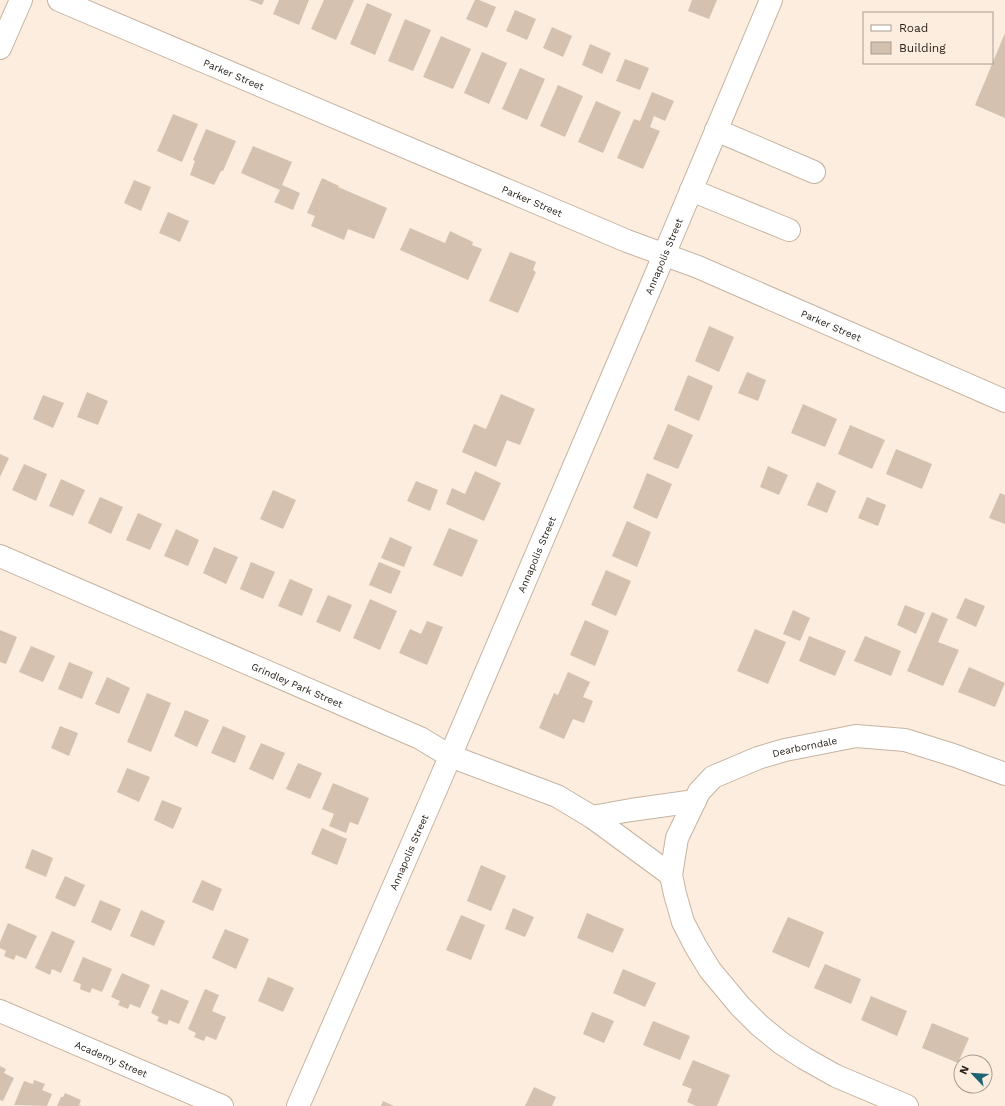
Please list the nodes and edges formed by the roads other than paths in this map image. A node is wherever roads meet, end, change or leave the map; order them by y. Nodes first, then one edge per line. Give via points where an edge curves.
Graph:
1 (21, 0) edge
2 (59, 0) edge
3 (771, 0) edge
4 (0, 48) edge
5 (716, 130) junction
6 (814, 172) dead end
7 (691, 190) junction
8 (789, 230) dead end
9 (663, 254) junction
10 (1005, 401) edge
11 (0, 556) edge
12 (450, 756) junction
13 (1005, 774) edge
14 (694, 801) junction
15 (592, 817) junction
16 (671, 875) junction
17 (0, 1011) edge
18 (222, 1106) edge
19 (298, 1106) edge
20 (907, 1106) edge

1 - 4 street
2 - 9 street, Parker Street
3 - 5 street, Annapolis Street
5 - 6 street
5 - 7 street, Annapolis Street
7 - 8 street
7 - 9 street, Annapolis Street
9 - 10 street, Parker Street
9 - 12 street, Annapolis Street
11 - 12 street, Grindley Park Street via 420,738
12 - 15 street, Grindley Park Street via 557,796
12 - 19 street, Annapolis Street
13 - 14 street, Dearborndale via 905,740 856,736 758,758 713,777
14 - 15 street
14 - 16 street, Dearborndale via 677,838
15 - 16 street, Grindley Park Street
16 - 20 street via 683,922 696,947 710,970 754,1020 804,1058 836,1076
17 - 18 street, Academy Street

